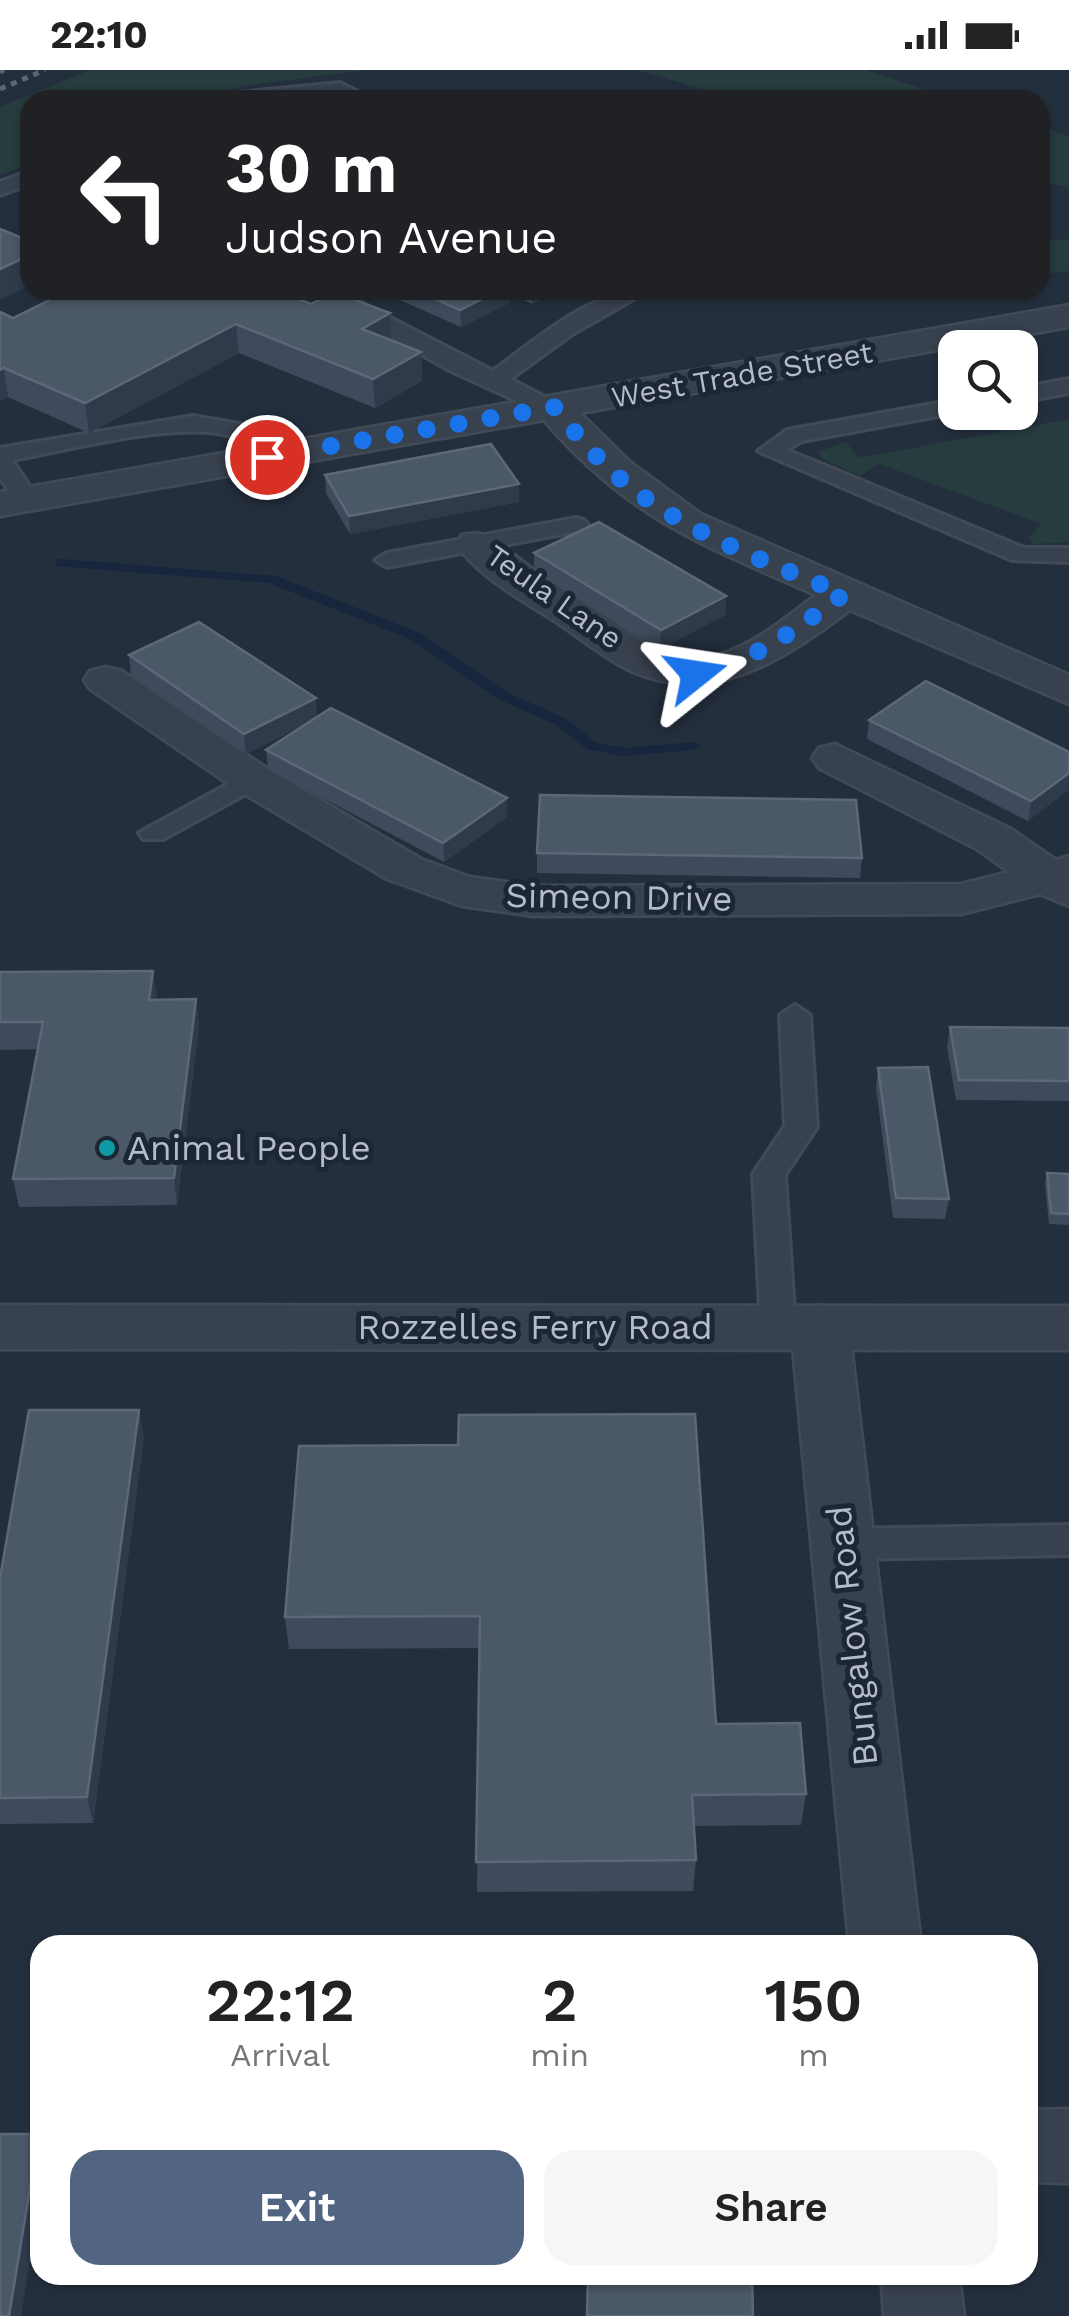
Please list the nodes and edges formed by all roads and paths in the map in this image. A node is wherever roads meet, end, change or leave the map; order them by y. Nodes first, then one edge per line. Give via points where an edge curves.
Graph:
1 (338, 300) edge
2 (619, 300) edge
3 (1069, 316) edge
4 (495, 380) junction
5 (1069, 386) edge
6 (1038, 392) edge
7 (551, 408) junction
8 (938, 410) edge
9 (267, 457) junction
10 (0, 458) edge
11 (13, 501) edge
12 (576, 525) dead end
13 (477, 544) junction
14 (1069, 555) edge
15 (387, 560) dead end
16 (844, 594) junction
17 (106, 680) dead end
18 (1069, 691) edge
19 (835, 758) dead end
20 (252, 779) junction
21 (152, 833) dead end
22 (1064, 880) edge
23 (795, 1014) dead end
24 (0, 1327) edge
25 (799, 1327) junction
26 (1069, 1328) edge
27 (1069, 1540) edge
28 (842, 1544) junction
29 (884, 1935) edge
30 (1038, 2146) edge
31 (1069, 2146) edge
32 (921, 2285) edge
33 (924, 2316) edge

1 - 4 lane
2 - 4 lane via 563,330
3 - 7 street, West Trade Street
4 - 7 lane
5 - 6 lane
7 - 9 street, West Trade Street
7 - 16 street via 630,487 687,523
8 - 14 lane via 795,436 770,451 1021,555
9 - 10 lane via 243,431 193,424
9 - 11 street, West Trade Street
10 - 11 lane
12 - 13 lane
13 - 15 lane
13 - 16 street, Teula Lane via 506,572 652,664 696,674 734,666
16 - 18 street
17 - 20 street, Simeon Drive
19 - 22 street
20 - 21 lane
20 - 22 street, Simeon Drive via 404,869 462,891 534,901 961,899
23 - 25 lane via 802,1127 769,1174
24 - 25 street, Rozzelles Ferry Road
25 - 26 street, Rozzelles Ferry Road
25 - 28 street, Bungalow Road
27 - 28 lane
28 - 29 street, Bungalow Road
30 - 31 street
32 - 33 street

